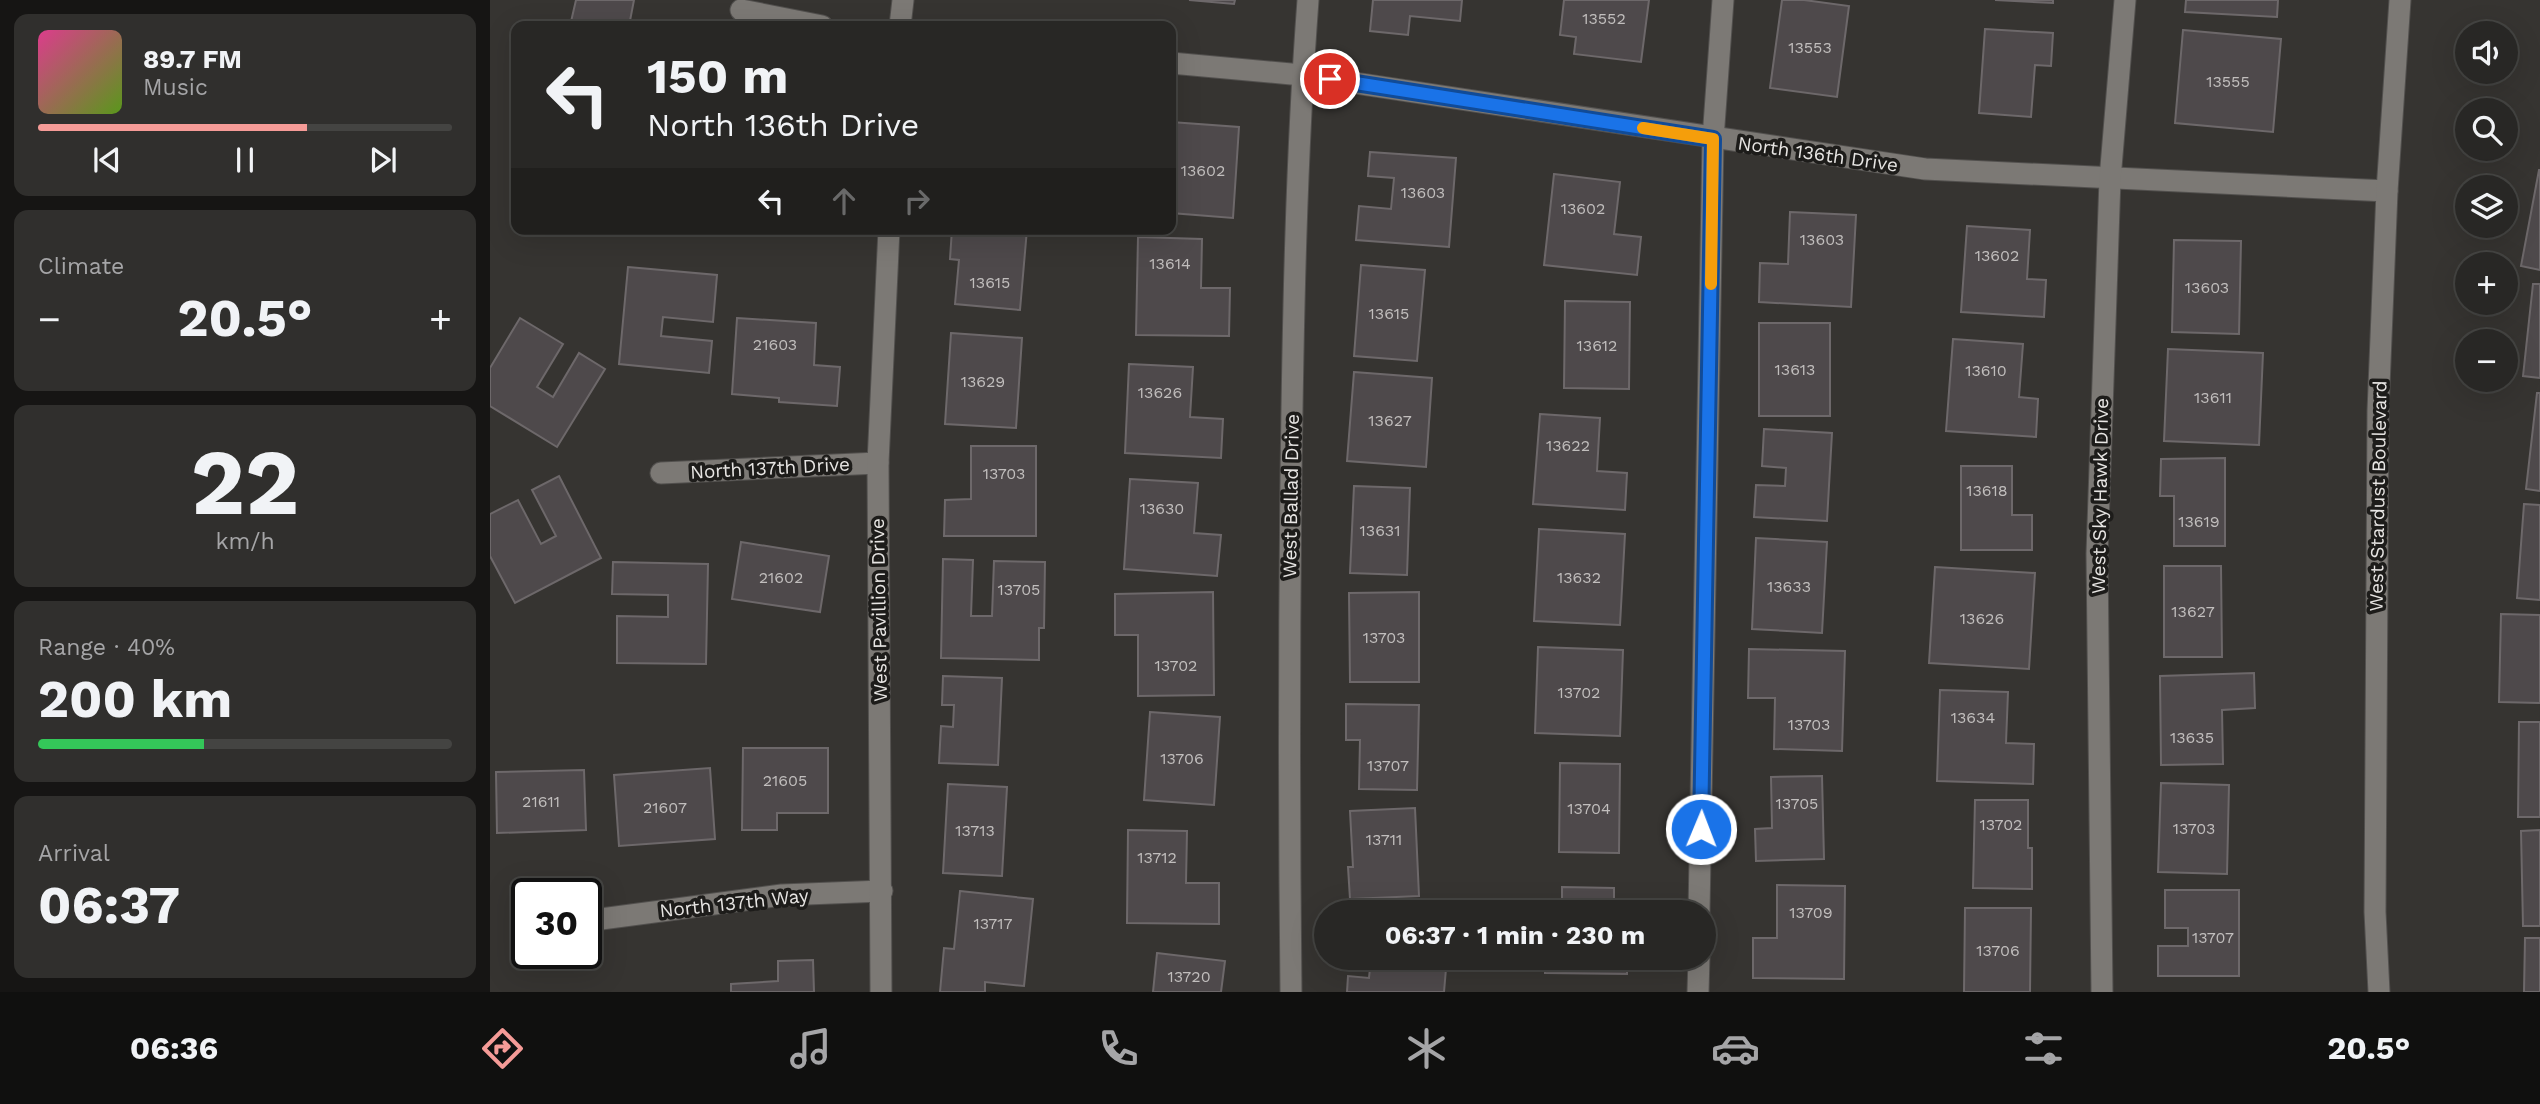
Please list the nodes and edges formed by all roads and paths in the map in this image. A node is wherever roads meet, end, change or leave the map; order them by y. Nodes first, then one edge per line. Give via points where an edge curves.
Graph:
1 (903, 0) edge
2 (1308, 0) edge
3 (1723, 0) edge
4 (2125, 0) edge
5 (2400, 0) edge
6 (741, 10) dead end
7 (797, 21) edge
8 (901, 21) edge
9 (1176, 63) edge
10 (1303, 75) junction
11 (1713, 139) junction
12 (2110, 179) junction
13 (2387, 191) junction
14 (889, 235) edge
15 (878, 463) junction
16 (662, 473) dead end
17 (882, 891) junction
18 (1699, 900) edge
19 (602, 919) edge
20 (1699, 970) edge
21 (881, 992) edge
22 (1291, 992) edge
23 (1698, 992) edge
24 (2102, 992) edge
25 (2379, 992) edge

1 - 8 street
2 - 10 street, West Ballad Drive
3 - 11 street
4 - 12 street, West Sky Hawk Drive
5 - 13 street, West Stardust Boulevard
6 - 7 street
9 - 10 street, North 136th Drive
10 - 11 street, North 136th Drive
10 - 22 street, West Ballad Drive via 1293,287
11 - 12 street, North 136th Drive via 1924,169
11 - 18 street
12 - 13 street, North 136th Drive
12 - 24 street, West Sky Hawk Drive via 2097,554
13 - 25 street, West Stardust Boulevard via 2378,411 2375,912
14 - 15 street, West Pavillion Drive
15 - 16 street, North 137th Drive
15 - 17 street, West Pavillion Drive
17 - 19 street, North 137th Way via 782,895
17 - 21 street, West Pavillion Drive
20 - 23 street

